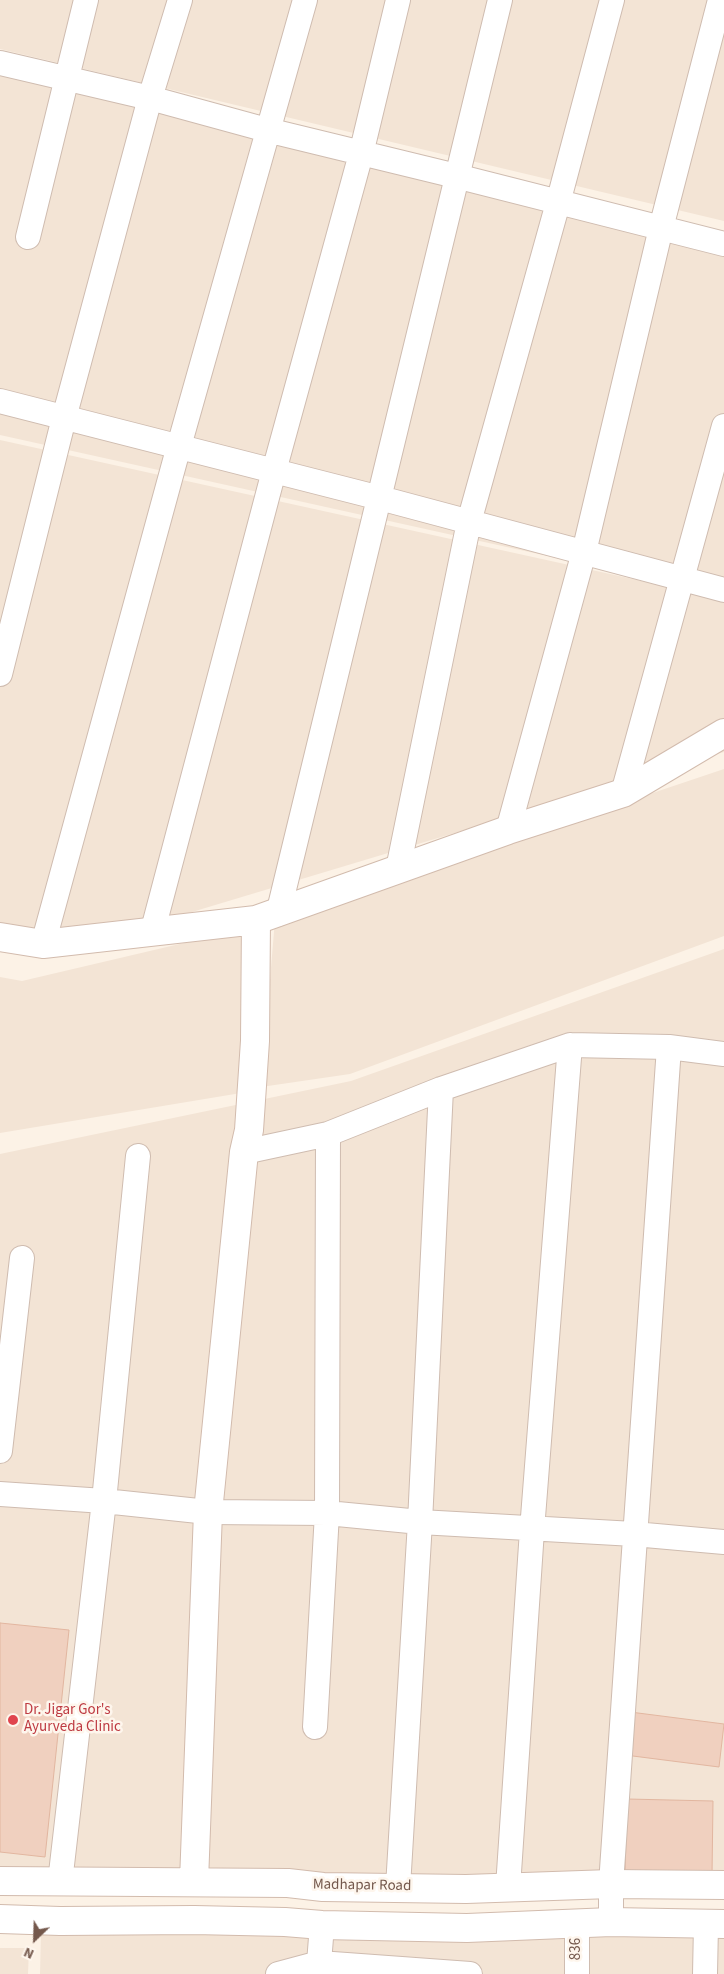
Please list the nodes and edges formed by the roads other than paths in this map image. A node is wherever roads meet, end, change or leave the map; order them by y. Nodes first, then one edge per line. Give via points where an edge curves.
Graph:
1 (86, 0) edge
2 (180, 0) edge
3 (305, 0) edge
4 (398, 0) edge
5 (500, 0) edge
6 (612, 0) edge
7 (720, 0) edge
8 (0, 63) edge
9 (68, 80) junction
10 (150, 98) junction
11 (267, 130) junction
12 (361, 154) junction
13 (456, 176) junction
14 (558, 203) junction
15 (661, 228) junction
16 (28, 237) dead end
17 (724, 244) edge
18 (0, 401) edge
19 (64, 418) junction
20 (724, 426) edge
21 (179, 446) junction
22 (274, 471) junction
23 (380, 498) junction
24 (469, 522) junction
25 (584, 552) junction
26 (682, 578) junction
27 (724, 590) edge
28 (0, 674) edge
29 (724, 733) edge
30 (623, 793) junction
31 (508, 830) junction
32 (398, 869) junction
33 (266, 917) junction
34 (152, 933) junction
35 (0, 937) edge
36 (43, 944) junction
37 (570, 1045) junction
38 (669, 1047) junction
39 (724, 1054) edge
40 (441, 1089) junction
41 (328, 1134) junction
42 (246, 1141) junction
43 (138, 1156) dead end
44 (22, 1258) dead end
45 (0, 1451) edge
46 (0, 1494) edge
47 (104, 1501) junction
48 (208, 1512) junction
49 (327, 1513) junction
50 (420, 1522) junction
51 (532, 1530) junction
52 (634, 1534) junction
53 (724, 1542) edge
54 (314, 1727) dead end
55 (724, 1879) edge
56 (0, 1881) edge
57 (194, 1881) junction
58 (60, 1882) junction
59 (611, 1884) junction
60 (724, 1885) edge
61 (398, 1887) junction
62 (508, 1887) junction
63 (0, 1919) edge
64 (612, 1922) junction
65 (577, 1924) junction
66 (715, 1924) edge
67 (322, 1925) junction
68 (320, 1963) junction
69 (278, 1974) edge
70 (470, 1974) edge
71 (577, 1974) edge
72 (705, 1974) edge

1 - 9 street
2 - 10 street
3 - 11 street
4 - 12 street
5 - 13 street
6 - 14 street
7 - 15 street
8 - 9 street
9 - 10 street
9 - 16 street
10 - 11 street
10 - 19 street
11 - 12 street
11 - 21 street
12 - 13 street
12 - 22 street
13 - 14 street
13 - 23 street
14 - 15 street
14 - 24 street
15 - 17 street
15 - 25 street
18 - 19 street
19 - 21 street
19 - 28 street
20 - 26 street
21 - 22 street
21 - 36 street
22 - 23 street
22 - 34 street
23 - 24 street
23 - 33 street
24 - 25 street
24 - 32 street
25 - 26 street
25 - 31 street
26 - 27 street
26 - 30 street
29 - 30 street
30 - 31 street
31 - 32 street
32 - 33 street
33 - 34 street
33 - 42 street
34 - 36 street
35 - 36 street
37 - 38 street
37 - 40 street
37 - 51 street
38 - 39 street
38 - 52 street
40 - 41 street
40 - 50 street
41 - 42 street
41 - 49 street
42 - 48 street
43 - 47 street
44 - 45 street
46 - 47 street
47 - 48 street
47 - 58 street
48 - 49 street
48 - 57 street
49 - 50 street
49 - 54 street
50 - 51 street
50 - 61 street
51 - 52 street
51 - 62 street
52 - 53 street
52 - 59 street
55 - 60 street
56 - 58 street, Madhapar Road
57 - 58 street, Madhapar Road
57 - 61 street, Madhapar Road
59 - 60 street, Madhapar Road
59 - 62 street, Madhapar Road
59 - 64 street
61 - 62 street, Madhapar Road
63 - 67 street via 203,1920
64 - 65 street
64 - 66 street
65 - 67 street via 467,1928
65 - 71 street, 836
66 - 72 street
67 - 68 street
68 - 69 street
68 - 70 street

